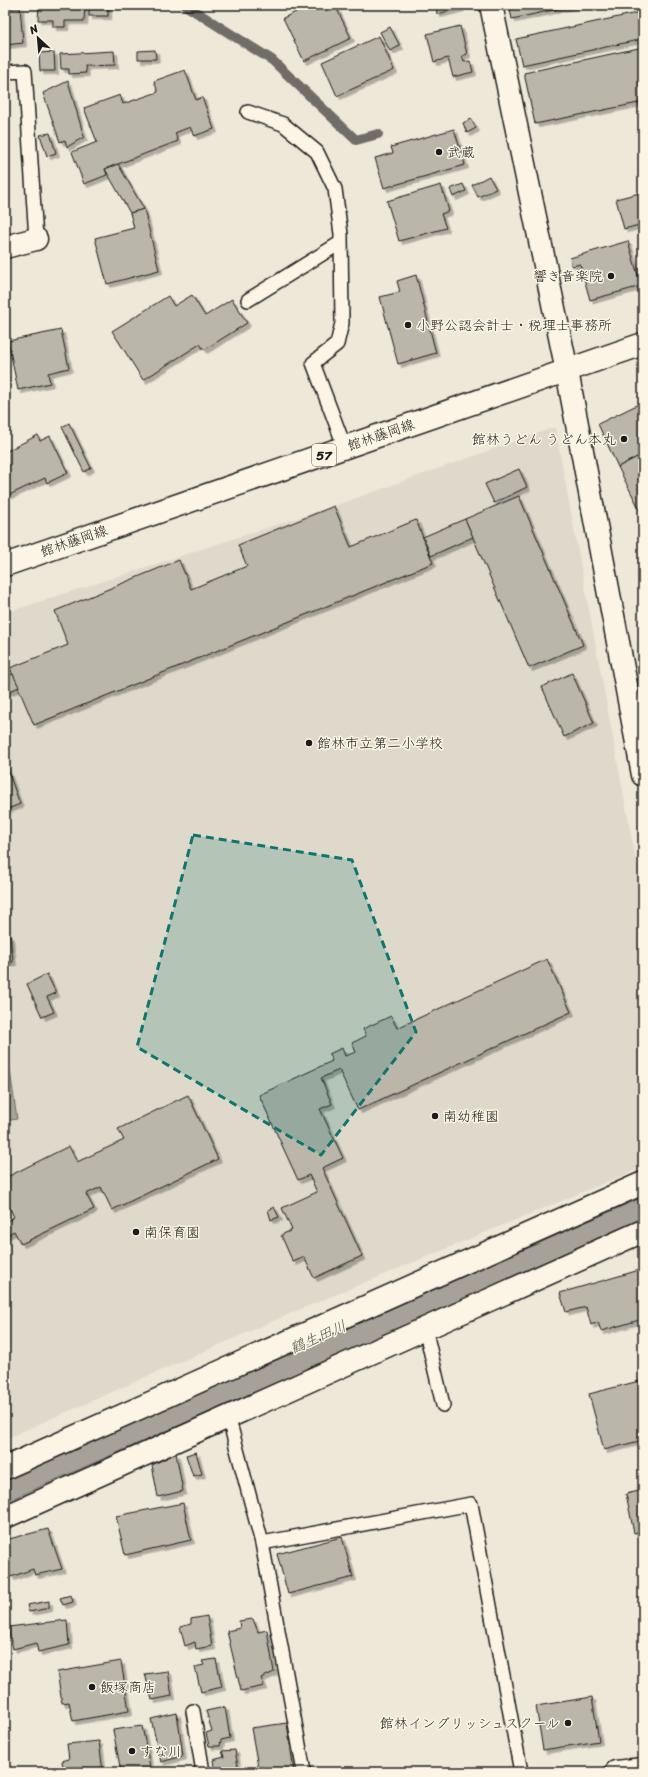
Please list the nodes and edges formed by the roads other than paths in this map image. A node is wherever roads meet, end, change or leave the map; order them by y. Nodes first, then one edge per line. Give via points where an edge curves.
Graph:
1 (491, 5) edge
2 (5, 72) edge
3 (248, 112) dead end
4 (36, 240) joint
5 (340, 243) junction
6 (5, 247) edge
7 (248, 300) dead end
8 (643, 344) edge
9 (567, 371) junction
10 (344, 448) junction
11 (5, 564) edge
12 (636, 703) edge
13 (643, 775) edge
14 (643, 1183) edge
15 (643, 1231) edge
16 (425, 1328) junction
17 (443, 1405) dead end
18 (228, 1416) junction
19 (5, 1468) edge
20 (5, 1517) edge
21 (262, 1543) junction
22 (193, 1711) dead end
23 (643, 1769) edge
24 (203, 1772) edge
25 (304, 1772) edge
26 (521, 1772) edge
27 (616, 1772) edge

1 - 9 street
2 - 4 lane via 25,71
3 - 5 lane via 283,124 317,152 335,189
4 - 6 street
5 - 7 lane
5 - 10 lane via 342,323 337,344 313,363
8 - 9 street, 館林藤岡線 / 57
9 - 10 street, 館林藤岡線 / 57
9 - 12 street
10 - 11 street, 館林藤岡線 / 57
12 - 13 street
14 - 19 street
15 - 16 street
16 - 17 lane
16 - 18 street
18 - 20 street
18 - 21 lane
21 - 25 lane
21 - 26 lane via 471,1504
22 - 24 lane
23 - 27 street

